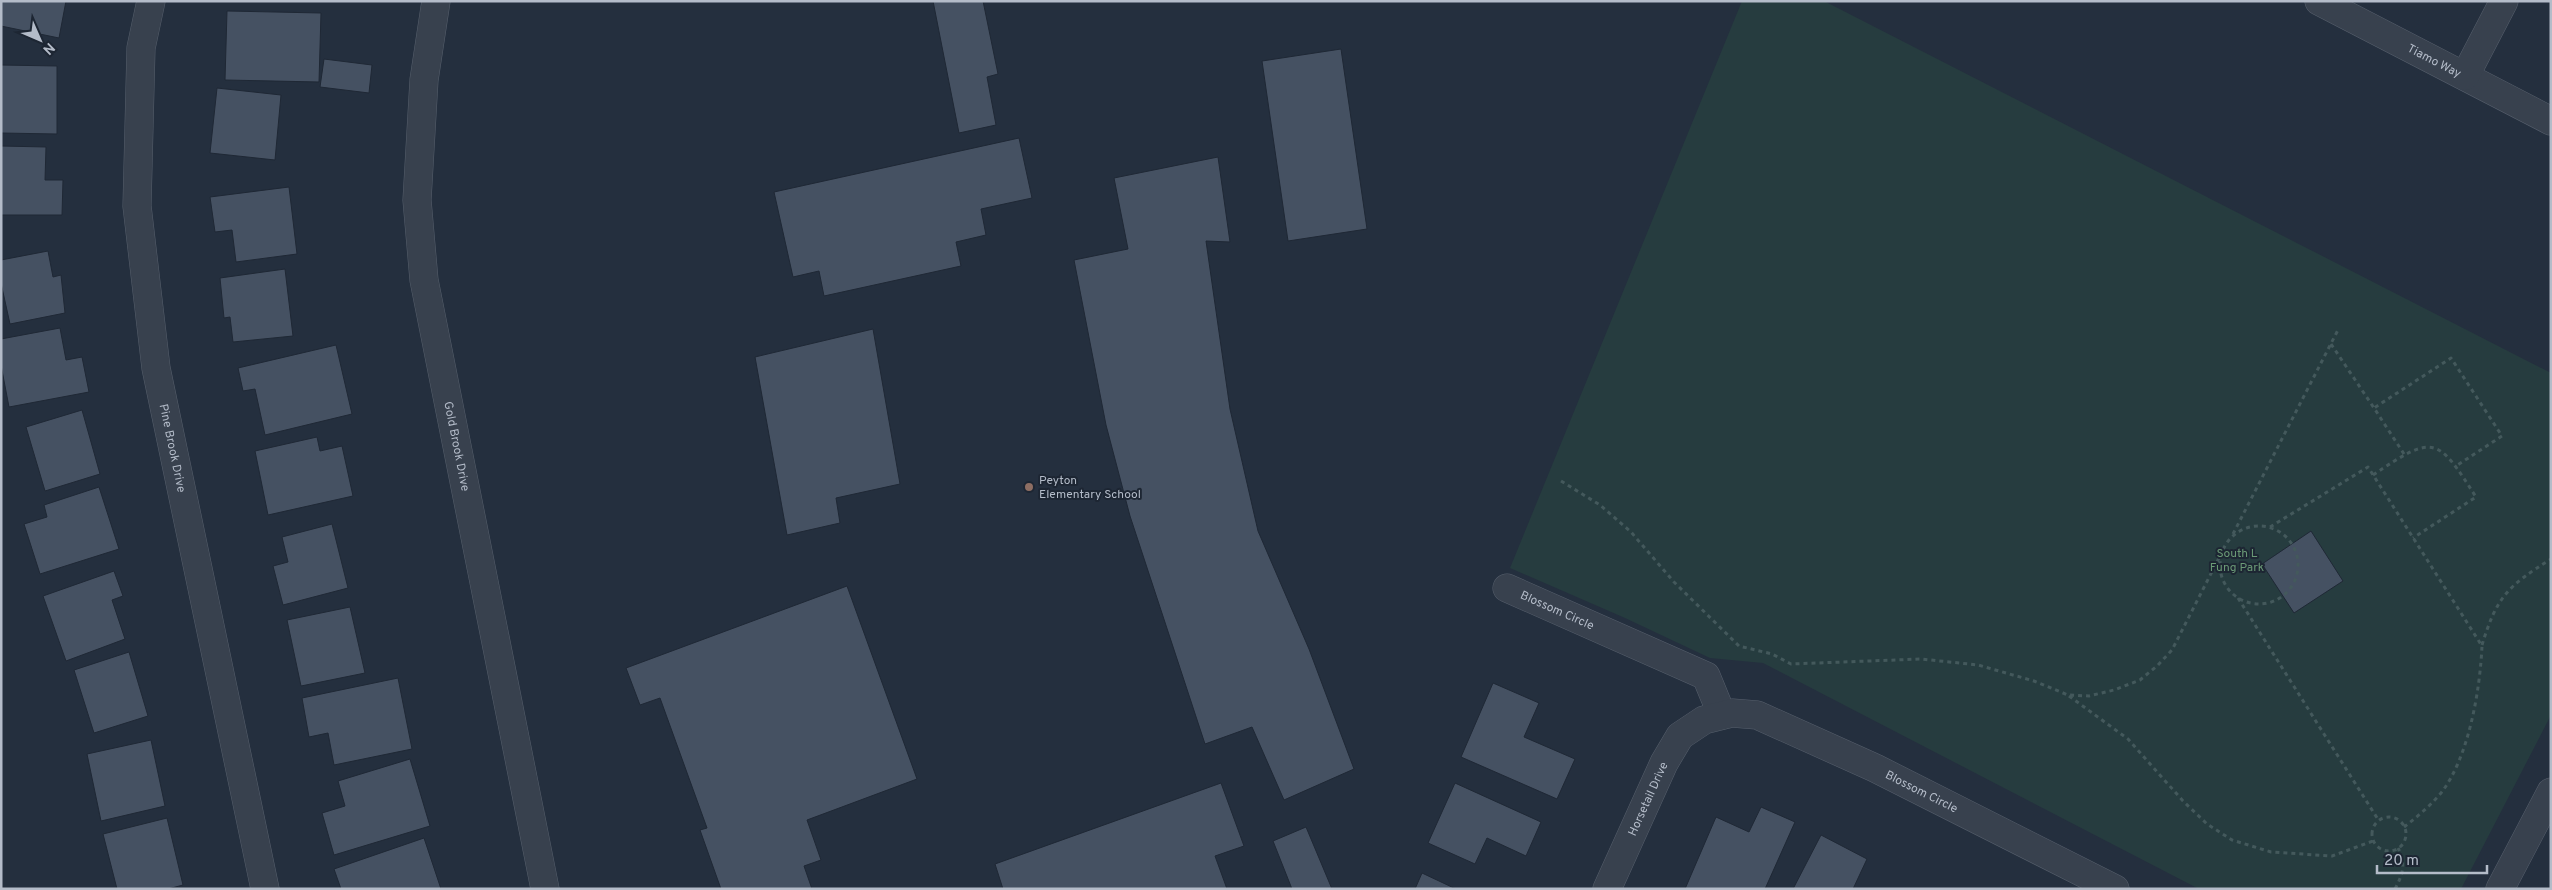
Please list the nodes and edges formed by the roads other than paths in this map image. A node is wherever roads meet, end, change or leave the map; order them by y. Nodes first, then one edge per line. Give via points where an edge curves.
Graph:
1 (151, 1) edge
2 (436, 1) edge
3 (2319, 1) edge
4 (2504, 1) edge
5 (2465, 76) junction
6 (2551, 121) edge
7 (1508, 588) dead end
8 (1713, 718) junction
9 (2551, 792) edge
10 (265, 889) edge
11 (545, 889) edge
12 (1606, 889) edge
13 (2115, 889) edge
14 (2500, 889) edge

1 - 10 street, Pine Brook Drive via 142,48 137,206 156,368
2 - 11 street, Gold Brook Drive via 424,80 416,200 424,280
3 - 5 street, Tiamo Way
4 - 5 street
5 - 6 street, Tiamo Way
7 - 8 street, Blossom Circle via 1706,676
8 - 12 street, Horsetail Drive via 1680,736 1664,763
8 - 13 street, Blossom Circle via 1732,713 1757,715 1875,768
9 - 14 street

